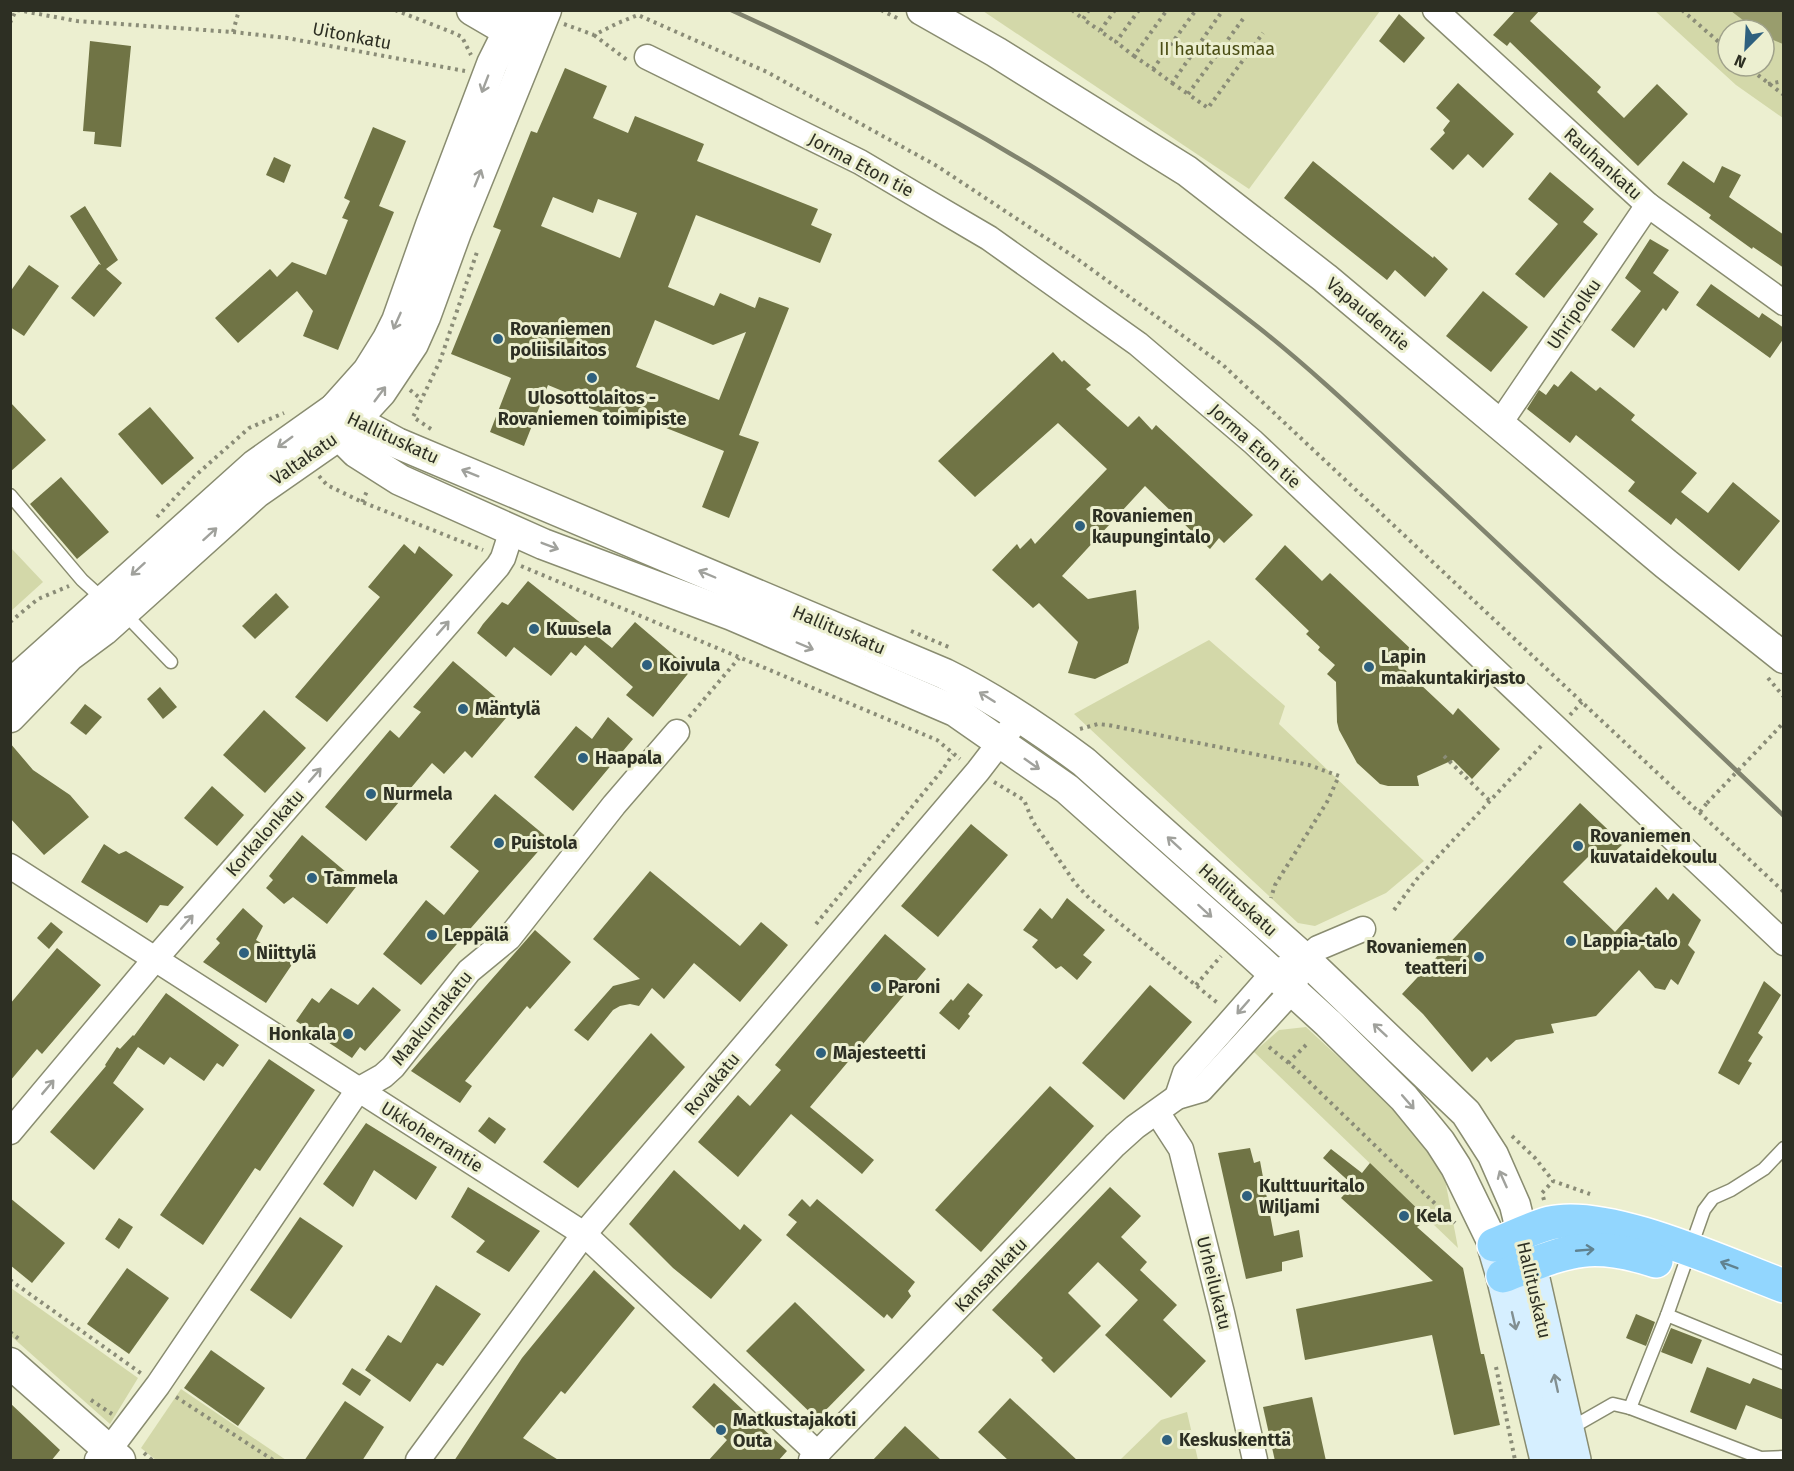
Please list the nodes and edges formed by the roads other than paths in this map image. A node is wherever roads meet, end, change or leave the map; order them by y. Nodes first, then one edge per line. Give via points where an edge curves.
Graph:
1 (472, 10) edge
2 (1435, 10) edge
3 (915, 17) edge
4 (533, 19) edge
5 (641, 61) road end
6 (1648, 206) junction
7 (1784, 303) edge
8 (342, 422) junction
9 (1500, 423) junction
10 (502, 486) junction
11 (10, 495) edge
12 (512, 530) junction
13 (761, 597) junction
14 (114, 606) junction
15 (732, 615) junction
16 (766, 629) junction
17 (171, 662) dead end
18 (1774, 665) edge
19 (10, 685) edge
20 (10, 717) edge
21 (1019, 717) junction
22 (676, 732) road end
23 (1000, 742) junction
24 (10, 867) edge
25 (1364, 929) dead end
26 (1784, 943) edge
27 (156, 958) junction
28 (1305, 959) junction
29 (1282, 982) junction
30 (358, 1090) junction
31 (1157, 1112) junction
32 (10, 1132) edge
33 (1784, 1148) edge
34 (584, 1234) junction
35 (1507, 1239) junction
36 (1688, 1261) junction
37 (1516, 1271) junction
38 (1784, 1287) edge
39 (1784, 1311) edge
40 (1667, 1316) junction
41 (10, 1363) edge
42 (1784, 1363) edge
43 (1630, 1408) junction
44 (1563, 1452) edge
45 (109, 1457) edge
46 (815, 1457) edge
47 (1784, 1457) edge
48 (418, 1461) edge
49 (1255, 1461) edge

1 - 4 street
2 - 6 street, Rauhankatu
3 - 9 street, Vapaudentie via 996,52 1187,171 1325,278
4 - 8 street, Valtakatu via 492,64 393,330
5 - 26 street, Jorma Eton tie via 860,162 989,238 1138,344 1253,442
6 - 7 street, Rauhankatu
6 - 9 street, Uhripolku
10 -> 8 street, Hallituskatu
8 - 12 street, Hallituskatu via 356,452 400,480
8 - 14 street, Valtakatu
9 - 18 street, Vapaudentie via 1666,564
10 - 12 street
13 -> 10 street, Hallituskatu
11 - 14 lane via 82,580
12 -> 15 street, Hallituskatu
27 -> 12 street, Korkalonkatu via 498,566
13 - 15 street
13 - 16 street
21 -> 13 street, Hallituskatu via 945,674
14 - 17 lane
14 - 19 street, Valtakatu
14 - 20 street, Valtakatu
15 - 16 street, Hallituskatu
16 -> 23 street, Hallituskatu via 955,711
21 - 23 street, Rovakatu
28 -> 21 street, Hallituskatu via 1084,762
22 - 30 street, Maakuntakatu via 509,938 469,971 393,1067
23 -> 29 street, Hallituskatu via 1067,789
23 - 34 street, Rovakatu
24 - 27 street, Ukkoherrantie
25 - 28 street, Kansankatu via 1318,948
27 - 30 street, Ukkoherrantie
32 -> 27 street, Korkalonkatu
28 - 29 street, Kansankatu
35 -> 28 street, Hallituskatu via 1515,1205 1493,1155 1466,1113
29 - 31 street, Kansankatu via 1185,1072 1177,1097
29 -> 35 street, Hallituskatu via 1404,1098
30 - 34 street, Ukkoherrantie
30 - 45 street, Maakuntakatu
31 - 46 street, Kansankatu via 1115,1145
31 - 49 street, Urheilukatu via 1181,1149
33 - 36 lane via 1764,1169 1713,1198 1704,1210
34 - 46 street, Ukkoherrantie
34 - 48 street, Rovakatu
35 - 36 highway via 1550,1223 1580,1220 1626,1229
35 - 37 main road, Hallituskatu
37 -> 36 highway via 1584,1249 1603,1248
38 -> 36 highway
36 - 39 highway
36 - 40 lane
37 - 44 main road, Hallituskatu
40 - 42 lane
40 - 43 lane
41 - 45 street
43 - 44 lane via 1613,1404 1578,1424
43 - 47 lane via 1761,1458

